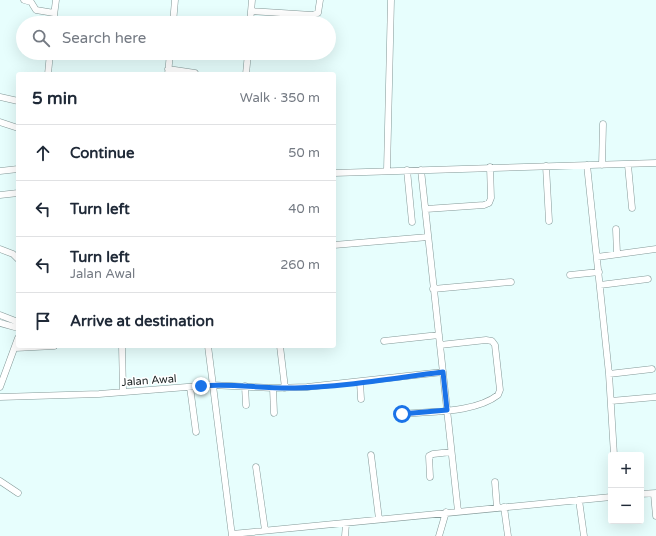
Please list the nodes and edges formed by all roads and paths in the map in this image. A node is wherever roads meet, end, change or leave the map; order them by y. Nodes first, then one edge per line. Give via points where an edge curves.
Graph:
1 (24, 0) edge
2 (56, 0) edge
3 (175, 0) edge
4 (252, 0) edge
5 (320, 0) edge
6 (391, 0) edge
7 (251, 11) junction
8 (54, 13) junction
9 (54, 16) edge
10 (174, 16) edge
11 (251, 16) edge
12 (49, 60) edge
13 (169, 60) edge
14 (247, 60) edge
15 (48, 72) edge
16 (168, 72) edge
17 (246, 72) edge
18 (0, 97) edge
19 (16, 101) edge
20 (0, 122) edge
21 (603, 124) dead end
22 (16, 127) edge
23 (656, 163) edge
24 (587, 165) junction
25 (602, 165) junction
26 (628, 165) junction
27 (546, 166) junction
28 (490, 167) junction
29 (16, 169) edge
30 (387, 170) junction
31 (408, 170) junction
32 (422, 170) junction
33 (0, 171) edge
34 (336, 173) edge
35 (16, 193) edge
36 (0, 195) edge
37 (632, 208) dead end
38 (426, 209) junction
39 (549, 221) dead end
40 (412, 222) dead end
41 (616, 230) dead end
42 (428, 237) junction
43 (336, 245) edge
44 (0, 249) edge
45 (656, 249) edge
46 (618, 254) junction
47 (597, 257) junction
48 (16, 258) edge
49 (599, 272) junction
50 (570, 275) dead end
51 (648, 280) dead end
52 (511, 282) dead end
53 (600, 285) junction
54 (433, 289) junction
55 (0, 316) edge
56 (16, 321) edge
57 (0, 323) edge
58 (16, 327) edge
59 (439, 336) junction
60 (384, 341) dead end
61 (16, 345) edge
62 (440, 345) junction
63 (15, 348) joint
64 (122, 348) edge
65 (208, 348) edge
66 (280, 348) edge
67 (652, 369) dead end
68 (443, 372) junction
69 (609, 374) junction
70 (360, 382) junction
71 (212, 385) junction
72 (245, 386) junction
73 (0, 387) edge
74 (190, 387) junction
75 (273, 388) junction
76 (284, 388) junction
77 (123, 391) junction
78 (0, 397) edge
79 (656, 397) edge
80 (361, 399) dead end
81 (611, 401) junction
82 (246, 405) dead end
83 (447, 410) junction
84 (274, 412) dead end
85 (402, 414) dead end
86 (196, 432) dead end
87 (451, 452) junction
88 (614, 452) edge
89 (371, 454) dead end
90 (256, 467) dead end
91 (430, 478) dead end
92 (0, 481) edge
93 (495, 482) dead end
94 (18, 493) dead end
95 (655, 493) edge
96 (644, 494) edge
97 (608, 497) edge
98 (579, 500) junction
99 (500, 507) junction
100 (458, 511) junction
101 (446, 512) junction
102 (656, 516) edge
103 (379, 519) junction
104 (346, 524) junction
105 (264, 530) junction
106 (232, 535) edge
107 (345, 536) edge
108 (439, 536) edge
109 (508, 536) edge
110 (584, 536) edge

1 - 8 street via 32,2 36,10
2 - 8 street
3 - 10 street
4 - 7 street
5 - 7 street via 318,13 312,15
6 - 30 street
7 - 11 street
8 - 9 street
12 - 15 street
13 - 16 street
14 - 17 street
18 - 19 street
20 - 22 street
21 - 25 street
23 - 26 street
24 - 25 street
24 - 27 street
24 - 47 street
25 - 26 street
26 - 37 street
27 - 28 street
27 - 39 street
28 - 32 street
28 - 38 street via 489,203
29 - 33 street
30 - 31 street
30 - 34 street
31 - 32 street
31 - 40 street
32 - 38 street
35 - 36 street
38 - 42 street
41 - 46 street
42 - 43 street
42 - 54 street
44 - 48 street via 7,250
45 - 46 street
46 - 47 street
47 - 49 street
49 - 50 street
49 - 53 street
51 - 53 street
52 - 54 street
53 - 69 street
54 - 59 street
55 - 56 street
57 - 58 street
59 - 60 street
59 - 62 street
61 - 63 street
62 - 68 street
62 - 83 street via 492,341 500,386 498,395 490,401 467,408
63 - 73 street
64 - 77 street
65 - 71 street
66 - 76 street
67 - 69 street
68 - 70 street, Jalan Awal
68 - 83 street
69 - 81 street
70 - 76 street, Jalan Awal
70 - 80 street
71 - 72 street, Jalan Awal
71 - 74 street, Jalan Awal
71 - 106 street
72 - 75 street, Jalan Awal
72 - 82 street
74 - 77 street, Jalan Awal
74 - 86 street
75 - 76 street, Jalan Awal
75 - 84 street
77 - 78 street, Jalan Awal
79 - 81 street
81 - 88 street
83 - 85 street
83 - 87 street
87 - 91 street via 429,456
87 - 100 street
89 - 103 street
90 - 105 street
92 - 94 street
93 - 99 street
95 - 96 street
95 - 102 street
97 - 98 street
98 - 99 street
98 - 110 street
99 - 100 street
99 - 109 street
100 - 101 street
101 - 103 street
101 - 108 street
103 - 104 street
104 - 105 street
104 - 107 street
105 - 106 street

